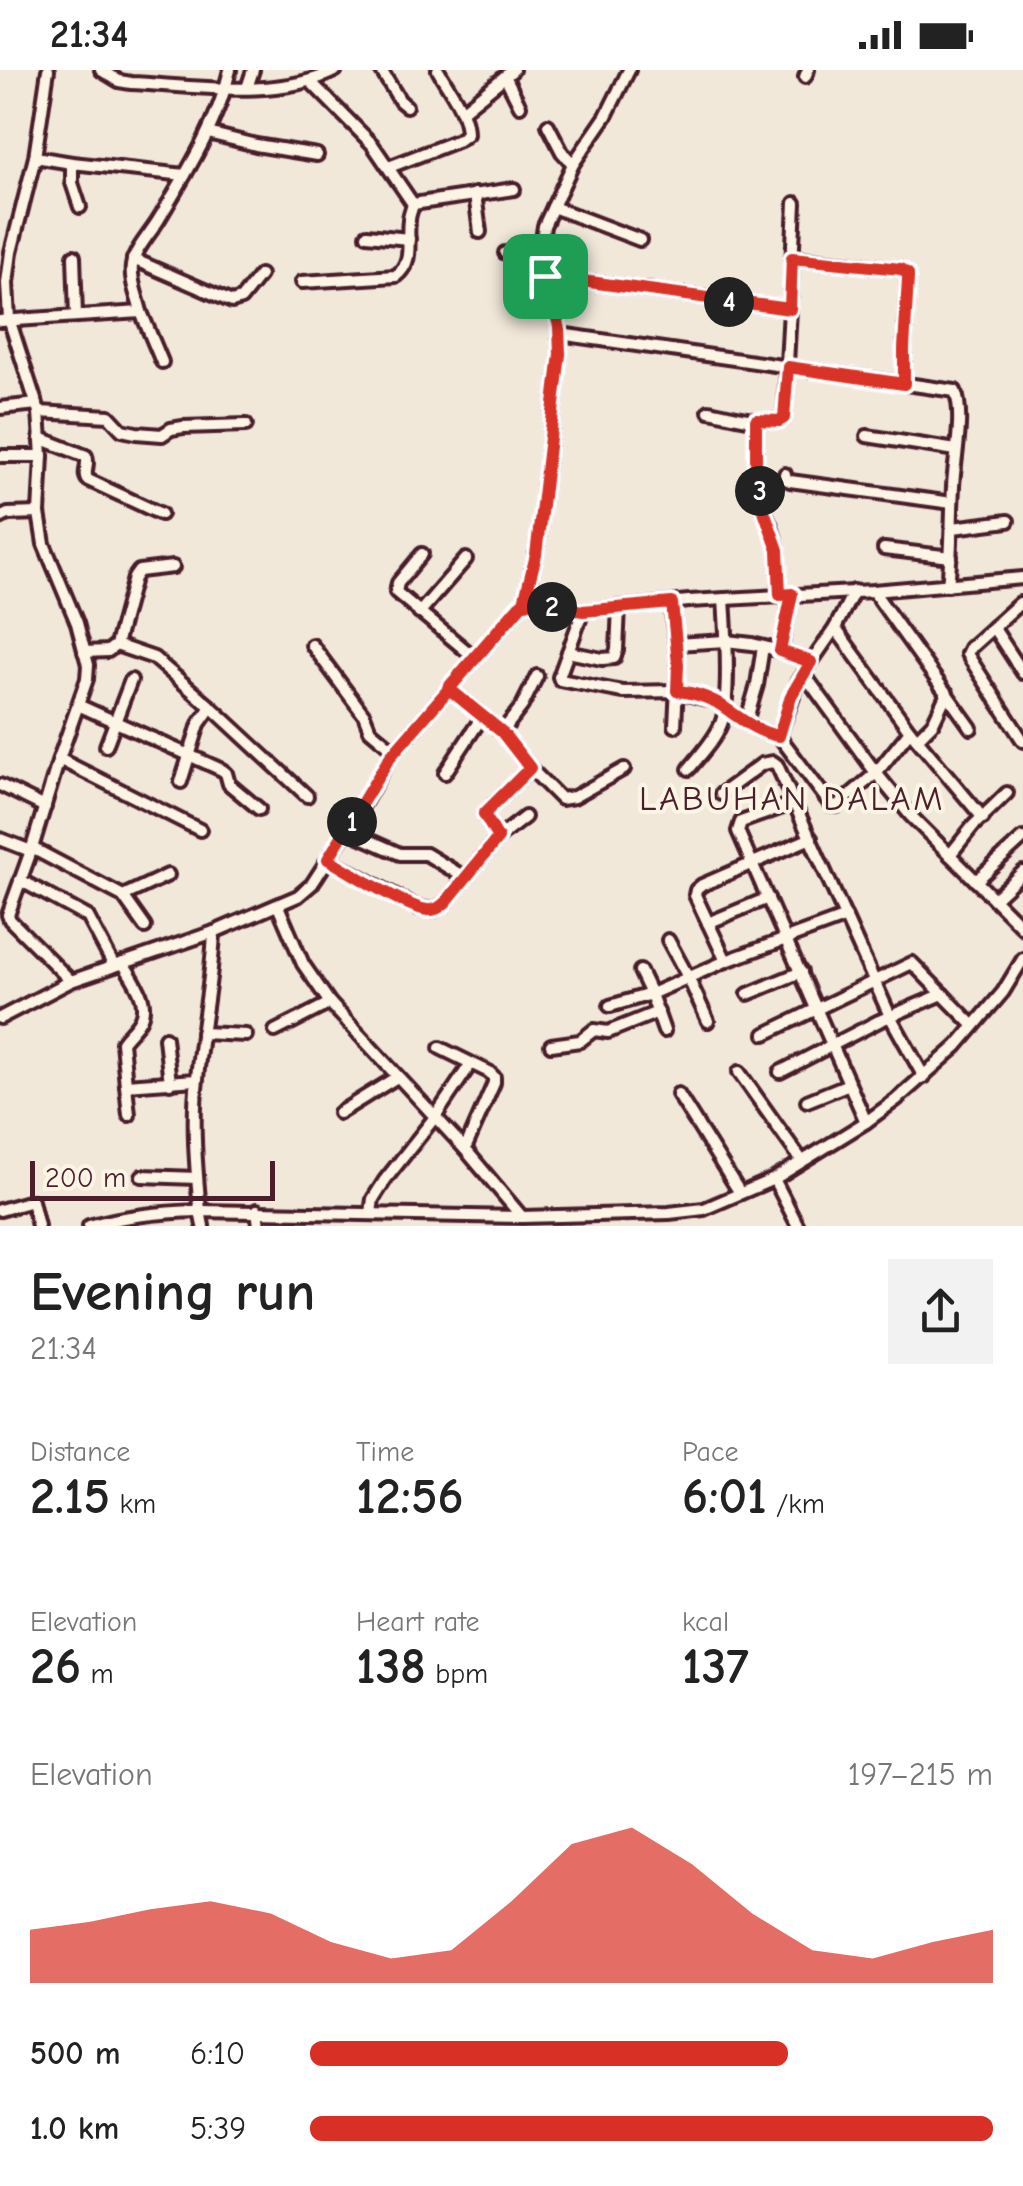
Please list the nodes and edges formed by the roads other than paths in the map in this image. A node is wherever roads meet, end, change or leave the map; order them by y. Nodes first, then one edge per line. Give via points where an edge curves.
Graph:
1 (48, 70) edge
2 (101, 70) edge
3 (138, 70) edge
4 (230, 70) edge
5 (253, 70) edge
6 (336, 70) edge
7 (381, 70) edge
8 (438, 70) edge
9 (629, 70) edge
10 (509, 73) edge
11 (310, 81) junction
12 (137, 83) junction
13 (226, 88) junction
14 (247, 88) junction
15 (406, 106) dead end
16 (520, 106) dead end
17 (462, 111) junction
18 (548, 125) dead end
19 (208, 132) junction
20 (318, 155) dead end
21 (35, 157) junction
22 (72, 163) junction
23 (574, 164) junction
24 (389, 167) junction
25 (185, 174) junction
26 (514, 189) dead end
27 (475, 194) junction
28 (796, 203) dead end
29 (413, 204) junction
30 (80, 207) dead end
31 (553, 207) junction
32 (480, 232) dead end
33 (367, 235) dead end
34 (409, 239) junction
35 (640, 240) dead end
36 (6, 245) edge
37 (505, 253) dead end
38 (540, 255) junction
39 (74, 256) dead end
40 (792, 258) junction
41 (133, 259) junction
42 (260, 275) dead end
43 (545, 276) junction
44 (302, 282) dead end
45 (790, 309) junction
46 (141, 312) junction
47 (76, 316) junction
48 (5, 320) edge
49 (560, 334) junction
50 (162, 362) dead end
51 (788, 367) junction
52 (904, 384) junction
53 (0, 408) edge
54 (38, 408) junction
55 (709, 411) dead end
56 (756, 420) junction
57 (246, 425) dead end
58 (867, 436) dead end
59 (40, 438) junction
60 (956, 450) junction
61 (0, 456) edge
62 (42, 456) junction
63 (786, 474) dead end
64 (952, 503) junction
65 (39, 513) junction
66 (161, 514) dead end
67 (0, 518) edge
68 (1008, 521) dead end
69 (953, 528) junction
70 (884, 549) dead end
71 (422, 554) dead end
72 (951, 557) junction
73 (466, 559) dead end
74 (173, 567) dead end
75 (1023, 578) edge
76 (1005, 580) junction
77 (948, 584) junction
78 (854, 591) junction
79 (873, 591) junction
80 (786, 595) junction
81 (724, 599) junction
82 (524, 602) junction
83 (672, 603) junction
84 (1021, 604) edge
85 (619, 607) junction
86 (583, 611) junction
87 (419, 613) junction
88 (993, 626) junction
89 (835, 628) junction
90 (726, 641) junction
91 (676, 644) junction
92 (116, 645) junction
93 (312, 645) dead end
94 (762, 647) junction
95 (780, 651) junction
96 (84, 652) junction
97 (568, 652) junction
98 (475, 658) junction
99 (811, 662) junction
100 (1023, 673) edge
101 (804, 674) junction
102 (538, 676) dead end
103 (131, 680) dead end
104 (448, 688) junction
105 (677, 691) junction
106 (947, 693) junction
107 (78, 705) junction
108 (211, 707) junction
109 (726, 710) junction
110 (482, 717) junction
111 (114, 721) junction
112 (746, 722) junction
113 (675, 726) dead end
114 (971, 728) dead end
115 (502, 732) junction
116 (913, 735) junction
117 (1021, 735) edge
118 (779, 736) junction
119 (106, 746) dead end
120 (395, 752) junction
121 (190, 756) junction
122 (59, 758) junction
123 (530, 768) junction
124 (689, 769) dead end
125 (624, 770) dead end
126 (445, 773) dead end
127 (876, 773) junction
128 (182, 782) dead end
129 (0, 785) edge
130 (1008, 793) dead end
131 (720, 794) dead end
132 (307, 796) dead end
133 (794, 803) junction
134 (45, 807) junction
135 (259, 809) dead end
136 (525, 816) dead end
137 (983, 818) junction
138 (200, 830) dead end
139 (346, 830) junction
140 (0, 838) edge
141 (498, 838) junction
142 (811, 838) junction
143 (1023, 838) edge
144 (32, 850) junction
145 (950, 855) junction
146 (328, 859) junction
147 (754, 864) junction
148 (1023, 872) edge
149 (168, 874) dead end
150 (464, 877) junction
151 (20, 880) junction
152 (976, 882) junction
153 (124, 896) junction
154 (768, 898) junction
155 (994, 899) junction
156 (278, 906) junction
157 (846, 917) junction
158 (708, 923) junction
159 (145, 927) dead end
160 (1023, 928) edge
161 (214, 932) junction
162 (786, 939) junction
163 (668, 940) dead end
164 (1023, 960) edge
165 (726, 961) junction
166 (118, 964) junction
167 (640, 971) dead end
168 (801, 972) junction
169 (688, 977) junction
170 (70, 981) junction
171 (875, 981) junction
172 (651, 994) junction
173 (748, 994) dead end
174 (944, 994) junction
175 (330, 1004) junction
176 (610, 1006) dead end
177 (816, 1008) junction
178 (658, 1012) junction
179 (890, 1016) junction
180 (0, 1018) edge
181 (708, 1021) dead end
182 (974, 1026) junction
183 (664, 1030) dead end
184 (275, 1031) dead end
185 (202, 1033) junction
186 (765, 1034) dead end
187 (246, 1035) dead end
188 (165, 1038) dead end
189 (550, 1046) dead end
190 (833, 1046) junction
191 (440, 1048) dead end
192 (470, 1065) junction
193 (739, 1072) dead end
194 (780, 1072) dead end
195 (397, 1076) junction
196 (924, 1077) junction
197 (196, 1080) junction
198 (170, 1083) junction
199 (849, 1084) junction
200 (126, 1085) junction
201 (678, 1094) dead end
202 (807, 1101) dead end
203 (339, 1113) dead end
204 (129, 1116) dead end
205 (436, 1117) junction
206 (866, 1122) junction
207 (465, 1149) junction
208 (802, 1161) junction
209 (142, 1176) dead end
210 (197, 1178) junction
211 (774, 1179) junction
212 (740, 1193) junction
213 (0, 1210) edge
214 (371, 1213) junction
215 (522, 1217) junction
216 (258, 1218) edge
217 (201, 1219) edge
218 (432, 1221) edge
219 (38, 1226) edge
220 (89, 1226) edge
221 (798, 1226) edge

1 - 21 street
2 - 12 street
3 - 12 street
4 - 13 street
5 - 14 street
6 - 11 street
7 - 15 street
8 - 17 street
9 - 23 street
10 - 16 street
10 - 17 street
11 - 14 street
11 - 24 street
12 - 13 street
13 - 14 street
13 - 19 street
17 - 24 street via 464,137
18 - 23 street
19 - 20 street
19 - 25 street
21 - 22 street
21 - 36 street
22 - 25 street
22 - 30 street
23 - 31 street
24 - 29 street
25 - 41 street
26 - 27 street
27 - 29 street
27 - 32 street
28 - 40 street
29 - 34 street
31 - 35 street
31 - 38 street
33 - 34 street
34 - 44 street via 408,262 396,276
36 - 48 street
37 - 38 street
38 - 43 street
39 - 47 street
40 - 45 street
40 - 52 street via 908,274
41 - 42 street via 232,302
41 - 46 street
43 - 45 street
43 - 49 street
45 - 51 street
46 - 47 street
46 - 50 street
47 - 48 street
48 - 54 street
49 - 51 street
49 - 82 street via 536,555
51 - 52 street
51 - 56 street via 784,418
52 - 60 street via 955,391
53 - 54 street
54 - 57 street via 108,416 136,433
54 - 59 street
55 - 56 street
56 - 80 street via 756,475
58 - 60 street
59 - 62 street
59 - 66 street via 86,456 88,480
60 - 64 street
61 - 62 street
62 - 65 street
63 - 64 street via 790,481
64 - 69 street
65 - 67 street
65 - 96 street
68 - 69 street
69 - 72 street
70 - 72 street
71 - 87 street via 395,589
72 - 77 street
73 - 87 street
74 - 92 street via 143,570 134,578
75 - 76 street
76 - 77 street
76 - 84 street
77 - 79 street
78 - 79 street
78 - 80 street
78 - 89 street
79 - 106 street
80 - 81 street
80 - 95 street
81 - 83 street
81 - 90 street
82 - 86 street
82 - 98 street
83 - 85 street
83 - 91 street
84 - 88 street
85 - 86 street
85 - 97 street via 614,658
86 - 97 street
87 - 98 street
88 - 100 street
88 - 117 street via 968,658
89 - 99 street
89 - 116 street
90 - 91 street
90 - 94 street
90 - 109 street
91 - 105 street
92 - 96 street via 108,652
92 - 108 street via 154,658
93 - 120 street via 370,730
94 - 95 street
94 - 112 street
95 - 99 street
96 - 107 street via 87,679
97 - 105 street via 560,680 623,692
98 - 104 street
99 - 101 street
101 - 118 street
101 - 127 street
102 - 115 street
103 - 111 street
104 - 110 street
104 - 120 street
105 - 109 street
105 - 113 street
106 - 114 street
106 - 116 street via 933,723
107 - 111 street
107 - 122 street
108 - 121 street
108 - 132 street
109 - 112 street
109 - 124 street
110 - 115 street
110 - 126 street
111 - 119 street
111 - 121 street
112 - 118 street
115 - 123 street
116 - 127 street
116 - 137 street
118 - 127 street via 831,805
120 - 139 street
121 - 128 street
121 - 135 street via 226,773 229,784
122 - 134 street
122 - 138 street
123 - 125 street via 564,800
123 - 141 street via 484,814
127 - 145 street
129 - 134 street
130 - 137 street
131 - 133 street via 770,762
133 - 142 street
133 - 147 street via 739,824
134 - 144 street
136 - 141 street
137 - 145 street
139 - 146 street
139 - 150 street via 400,854 426,854
140 - 144 street
141 - 150 street
142 - 147 street
142 - 157 street
143 - 152 street
144 - 151 street
144 - 153 street
145 - 152 street
146 - 150 street via 429,910 440,907
146 - 156 street via 312,884
147 - 154 street
147 - 158 street via 696,890
148 - 155 street
149 - 153 street
151 - 166 street via 88,918
151 - 170 street via 10,920
152 - 155 street
153 - 159 street
154 - 158 street
154 - 162 street
155 - 160 street
156 - 161 street
156 - 175 street via 302,964
157 - 162 street
157 - 171 street
158 - 165 street
161 - 166 street
161 - 185 street
162 - 165 street
162 - 168 street
163 - 169 street
164 - 182 street
165 - 169 street
166 - 170 street
166 - 200 street via 144,1002 140,1022 122,1042
167 - 172 street
168 - 173 street
168 - 177 street
169 - 172 street
169 - 181 street
170 - 180 street
171 - 174 street via 912,963
171 - 177 street
171 - 179 street
172 - 176 street
172 - 178 street
174 - 179 street
174 - 182 street
175 - 184 street
175 - 195 street
177 - 186 street
177 - 190 street
178 - 183 street
178 - 189 street
179 - 190 street
179 - 196 street
182 - 196 street
185 - 187 street
185 - 197 street
188 - 198 street
190 - 194 street
190 - 199 street
191 - 192 street
192 - 205 street
192 - 207 street via 489,1072 494,1083
193 - 208 street
195 - 203 street
195 - 205 street
196 - 206 street
197 - 198 street
197 - 210 street
198 - 200 street
199 - 202 street
199 - 206 street
200 - 204 street
201 - 212 street
205 - 207 street
205 - 214 street via 379,1190
206 - 208 street
207 - 215 street
208 - 211 street
209 - 210 street
210 - 217 street
211 - 212 street
211 - 221 street
212 - 215 street via 692,1212
213 - 219 street via 32,1201
214 - 216 street
214 - 218 street
215 - 218 street
216 - 217 street
217 - 220 street via 158,1212

